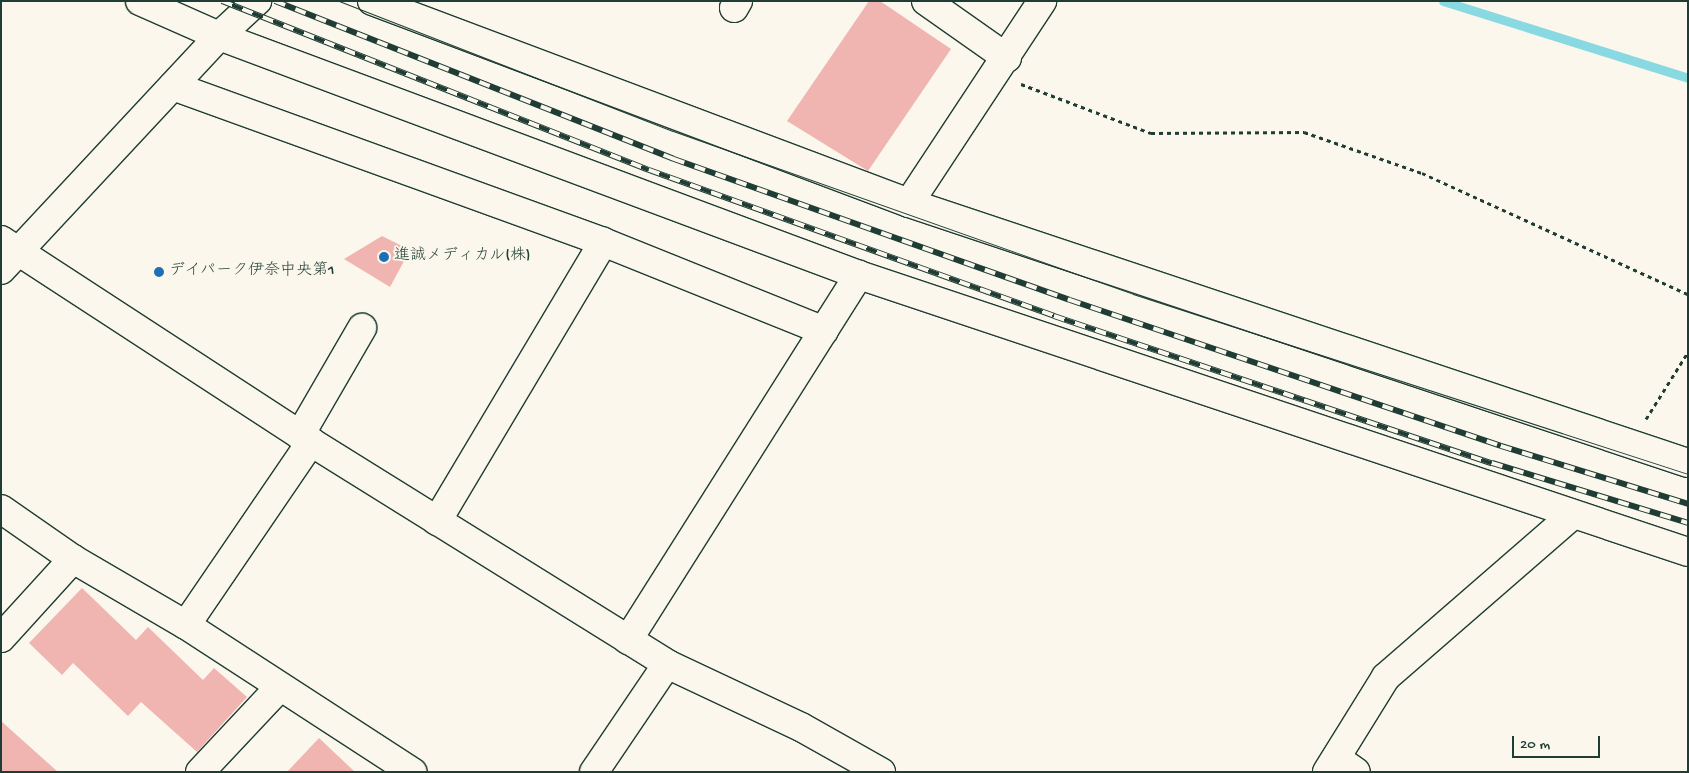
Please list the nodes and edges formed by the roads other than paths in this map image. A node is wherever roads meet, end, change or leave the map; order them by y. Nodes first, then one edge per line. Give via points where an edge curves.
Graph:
1 (140, 1) edge
2 (257, 1) edge
3 (372, 1) edge
4 (926, 1) edge
5 (1042, 1) edge
6 (219, 36) junction
7 (1002, 66) junction
8 (173, 86) junction
9 (909, 203) junction
10 (603, 242) junction
11 (7, 254) edge
12 (859, 275) junction
13 (362, 328) dead end
14 (824, 331) junction
15 (306, 439) junction
16 (1688, 463) edge
17 (1, 509) edge
18 (1571, 516) junction
19 (437, 521) junction
20 (1688, 552) edge
21 (73, 559) junction
22 (186, 625) junction
23 (1, 638) edge
24 (628, 640) junction
25 (667, 664) junction
26 (279, 688) junction
27 (1340, 767) edge
28 (200, 772) edge
29 (412, 772) edge
30 (594, 772) edge
31 (882, 772) edge

1 - 6 street
2 - 6 street
3 - 9 street
4 - 7 street
5 - 7 street
6 - 8 street
6 - 12 street
7 - 9 street
8 - 10 street
8 - 11 street
9 - 16 street
10 - 14 street
10 - 19 street
11 - 15 street
12 - 14 street
12 - 18 street
13 - 15 street
14 - 24 street
15 - 19 street
15 - 22 street
17 - 21 street
18 - 20 street
18 - 27 street via 1386,677
19 - 24 street
21 - 22 street
21 - 23 street
22 - 26 street
24 - 25 street
25 - 30 street
25 - 31 street via 801,727
26 - 28 street
26 - 29 street

